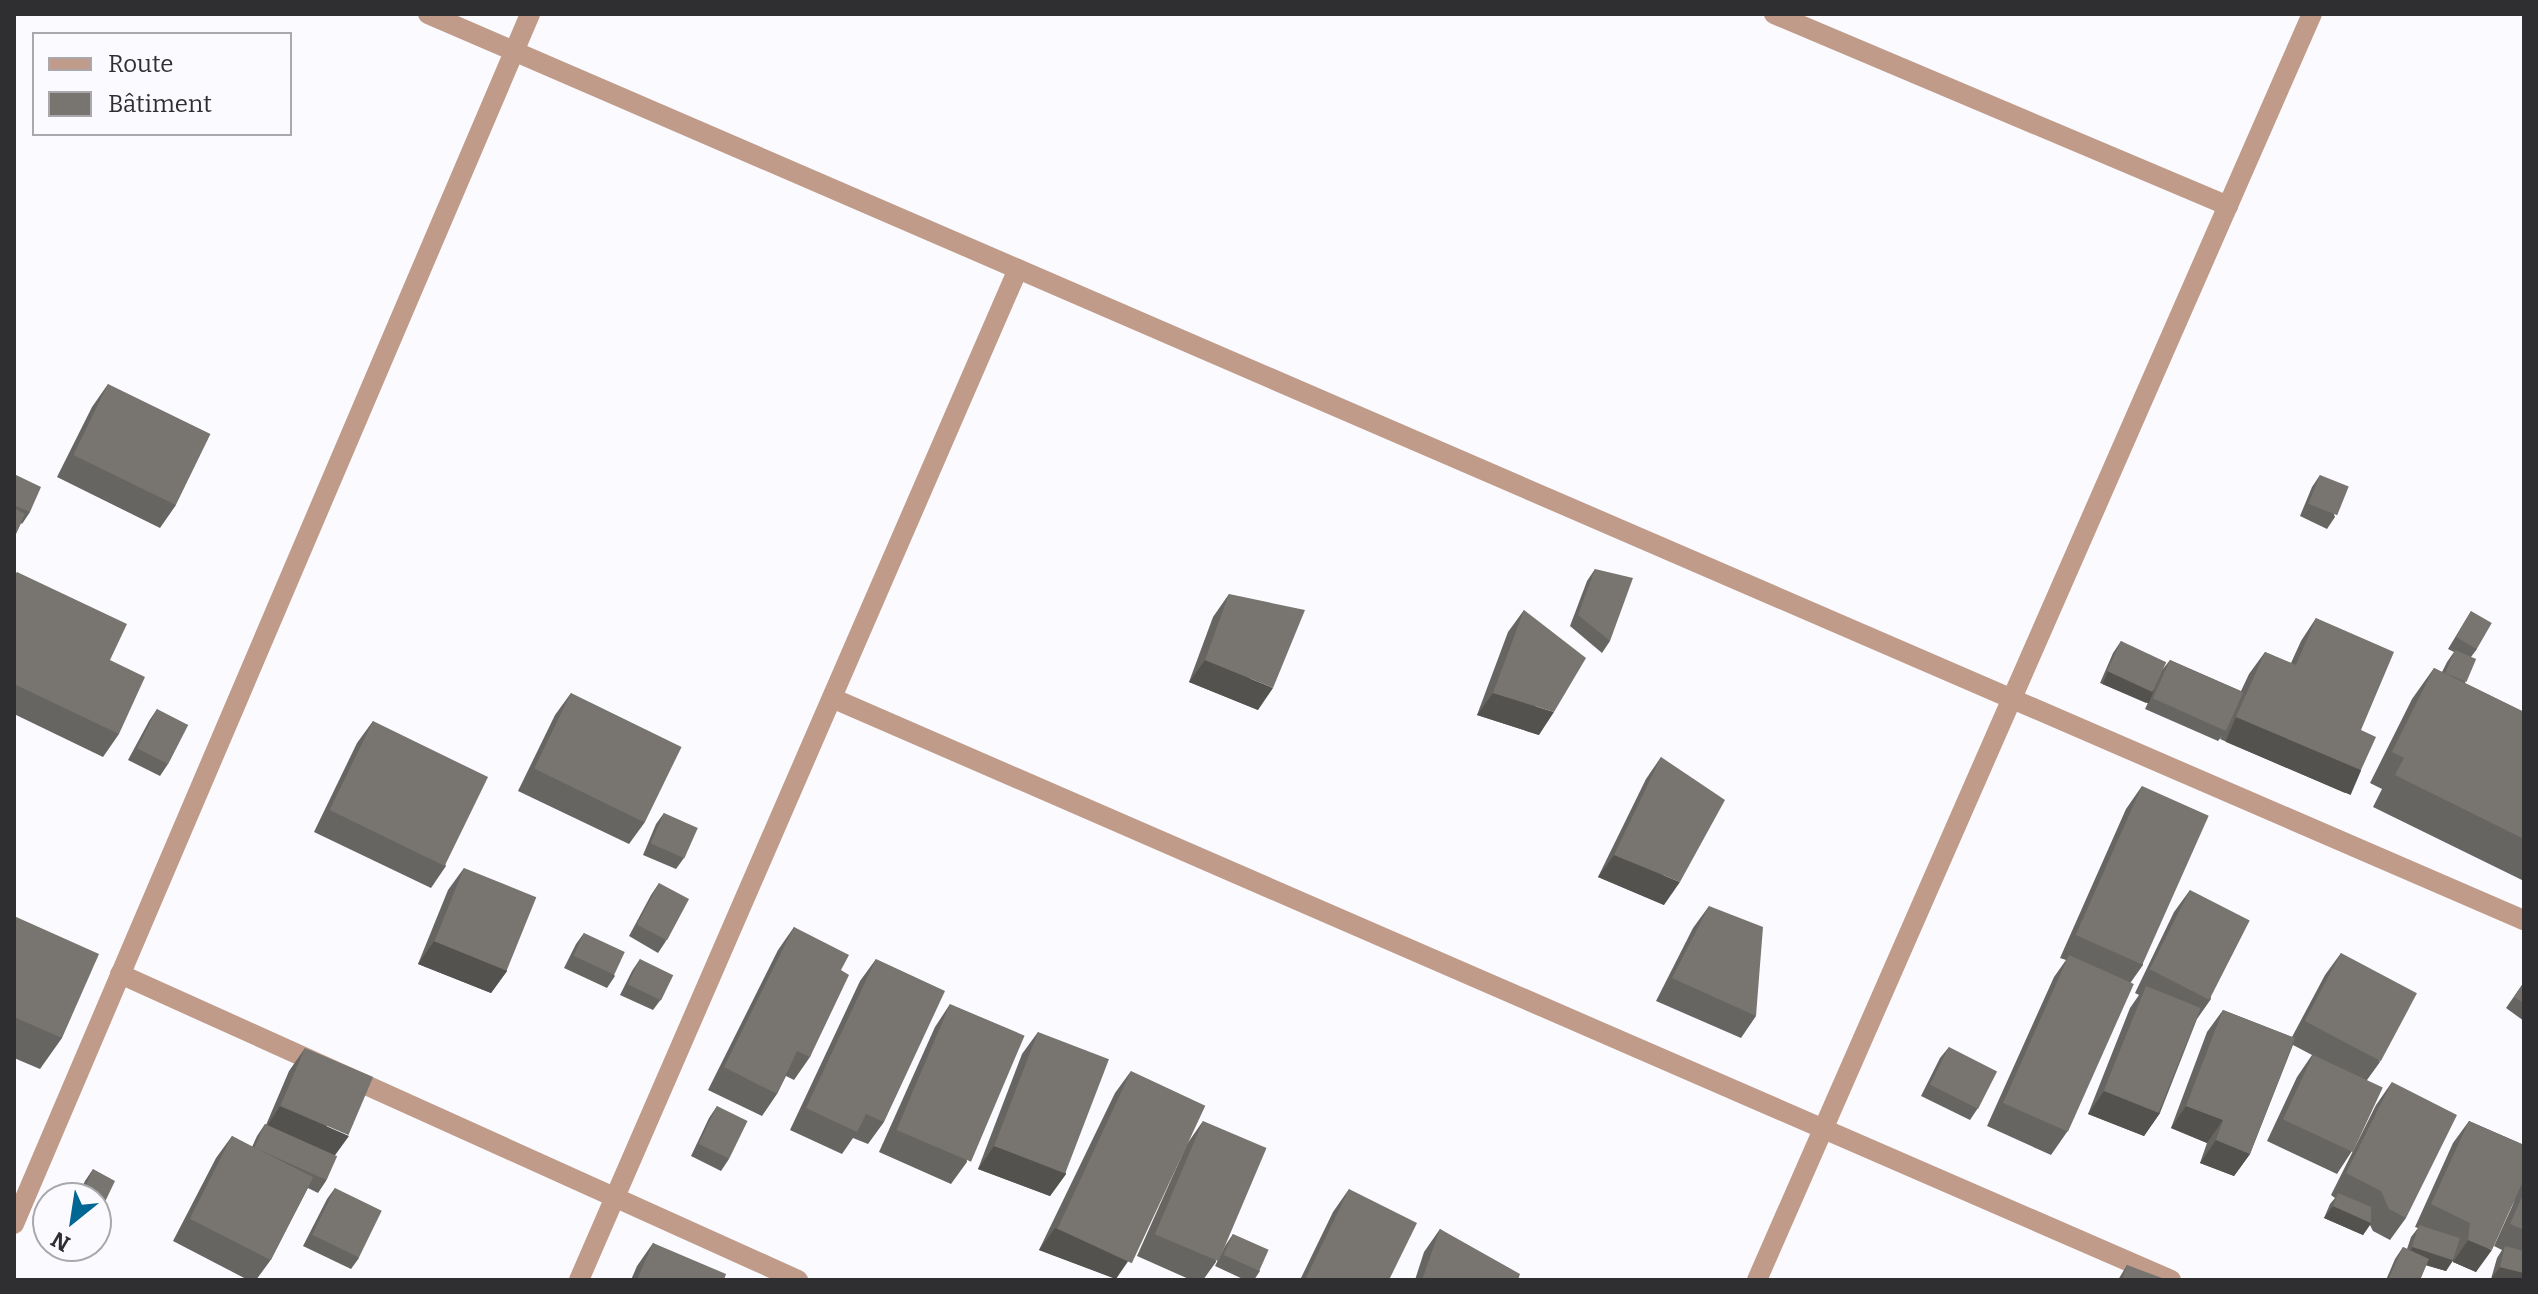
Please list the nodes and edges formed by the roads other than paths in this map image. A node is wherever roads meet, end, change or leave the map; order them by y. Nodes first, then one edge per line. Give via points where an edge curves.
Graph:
1 (428, 14) edge
2 (530, 14) edge
3 (1774, 14) edge
4 (2312, 14) edge
5 (514, 51) junction
6 (2228, 206) junction
7 (1018, 269) junction
8 (832, 698) junction
9 (2012, 698) junction
10 (2524, 920) edge
11 (120, 974) junction
12 (1823, 1129) junction
13 (613, 1202) junction
14 (14, 1224) edge
15 (579, 1280) edge
16 (798, 1280) edge
17 (1757, 1280) edge
18 (2171, 1280) edge

1 - 5 street
2 - 5 street
3 - 6 street
4 - 6 street
5 - 7 street
5 - 11 street
6 - 9 street
7 - 8 street
7 - 9 street
8 - 12 street
8 - 13 street
9 - 10 street
9 - 12 street
11 - 13 street
11 - 14 street
12 - 17 street
12 - 18 street
13 - 15 street
13 - 16 street

